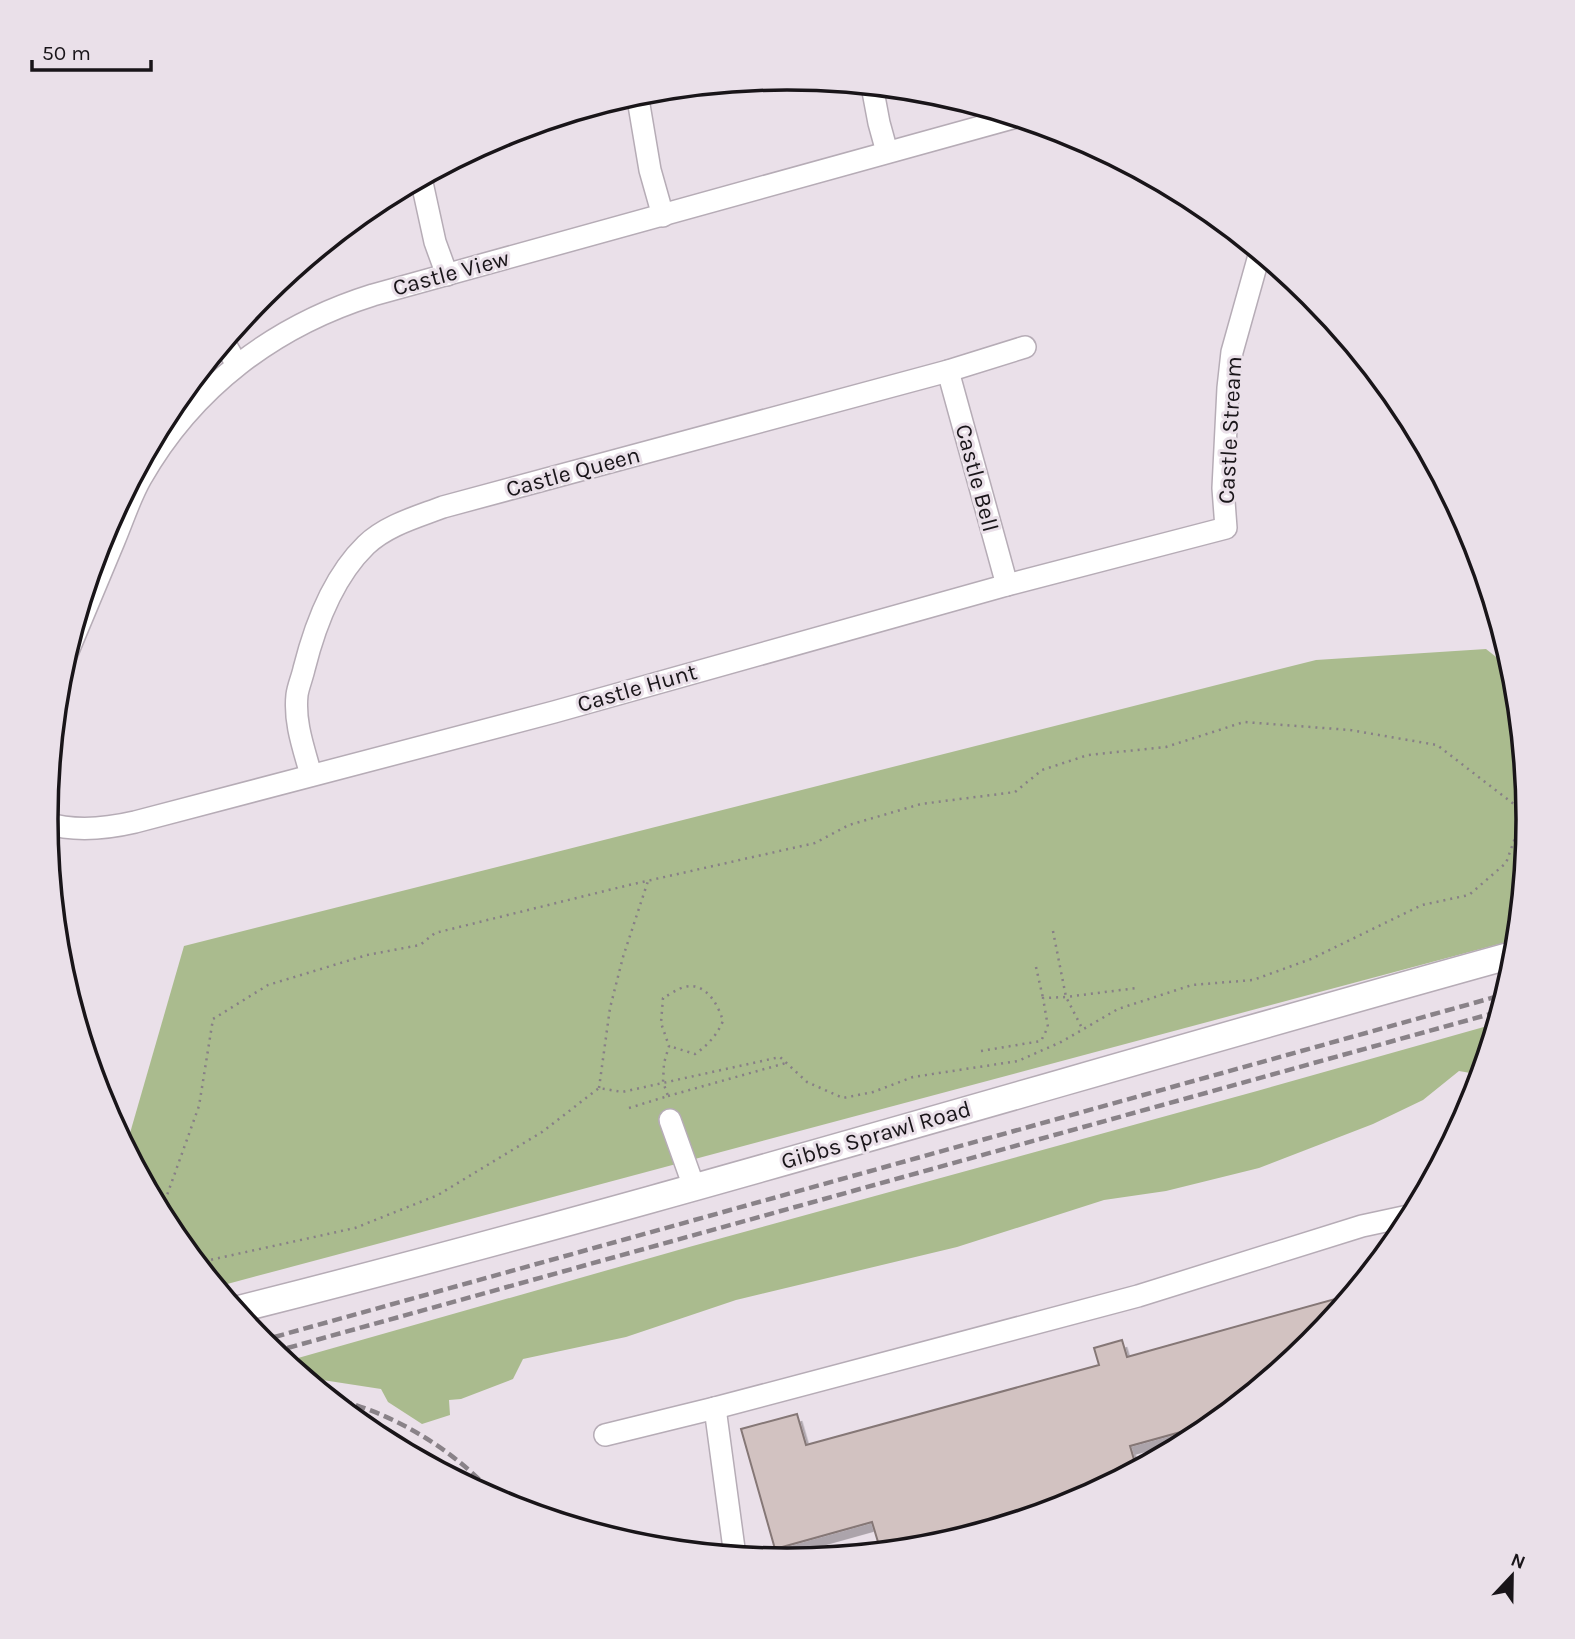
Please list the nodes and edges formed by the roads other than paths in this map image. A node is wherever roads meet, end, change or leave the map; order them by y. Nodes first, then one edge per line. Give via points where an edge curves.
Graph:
1 (874, 95) edge
2 (640, 105) edge
3 (999, 122) edge
4 (887, 152) junction
5 (423, 188) edge
6 (663, 216) junction
7 (1257, 262) edge
8 (447, 275) junction
9 (1025, 347) dead end
10 (229, 351) edge
11 (237, 365) junction
12 (948, 371) junction
13 (166, 438) edge
14 (126, 511) edge
15 (1226, 528) joint
16 (100, 574) edge
17 (1007, 585) junction
18 (311, 775) junction
19 (58, 826) edge
20 (1504, 957) edge
21 (670, 1120) dead end
22 (694, 1187) junction
23 (1398, 1219) edge
24 (245, 1308) edge
25 (715, 1408) junction
26 (605, 1435) dead end
27 (733, 1547) edge

1 - 4 street
2 - 6 street
3 - 4 street, Castle View
4 - 6 street, Castle View
5 - 8 street
6 - 8 street, Castle View
7 - 15 street, Castle Stream via 1228,388 1223,488
8 - 11 street, Castle View via 349,302 273,339
9 - 12 street, Castle Queen
10 - 11 street
11 - 13 street, Castle View via 205,393
12 - 17 street, Castle Bell
12 - 18 street, Castle Queen via 394,525 367,544 347,568 311,640 297,696 298,727
14 - 16 street, Castle View
15 - 17 street, Castle Hunt
17 - 18 street, Castle Hunt
18 - 19 street, Castle Hunt via 118,826
20 - 22 main road, Gibbs Sprawl Road
21 - 22 street
22 - 24 main road, Gibbs Sprawl Road
23 - 25 street via 1138,1296
25 - 26 street
25 - 27 street

